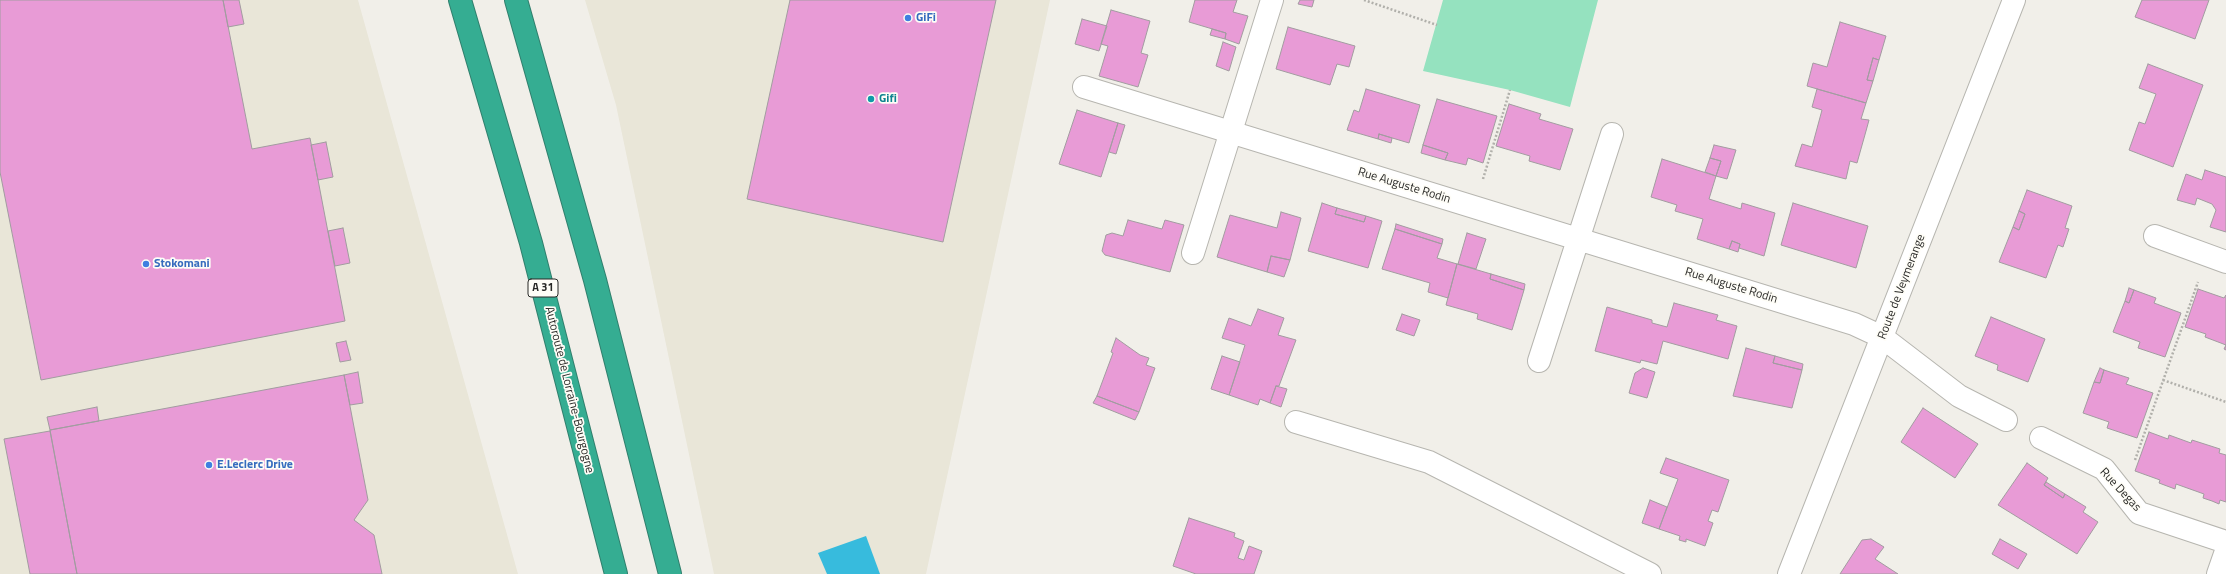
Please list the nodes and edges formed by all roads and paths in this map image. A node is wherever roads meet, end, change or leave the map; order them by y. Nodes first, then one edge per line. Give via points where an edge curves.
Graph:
1 (516, 0) edge
2 (1272, 0) edge
3 (1364, 0) edge
4 (2014, 0) edge
5 (460, 2) edge
6 (1436, 25) dead end
7 (1084, 87) dead end
8 (1510, 90) dead end
9 (1231, 132) junction
10 (1612, 134) dead end
11 (1474, 208) junction
12 (2155, 236) dead end
13 (1578, 240) junction
14 (1193, 253) dead end
15 (2217, 259) edge
16 (1882, 337) junction
17 (1539, 361) dead end
18 (2163, 380) junction
19 (2226, 402) edge
20 (2006, 420) dead end
21 (1296, 422) dead end
22 (2041, 438) dead end
23 (2123, 493) junction
24 (2226, 542) edge
25 (2226, 551) edge
26 (616, 574) edge
27 (670, 574) edge
28 (1650, 574) edge
29 (1789, 574) edge
30 (2218, 574) edge

1 - 27 highway via 595,280
2 - 9 street
3 - 6 path
4 - 16 street, Route de Veymerange
5 - 26 highway, Autoroute de Lorraine-Bourgogne / A 31 via 532,243
7 - 9 street, Rue Auguste Rodin
8 - 11 path
9 - 11 street, Rue Auguste Rodin
9 - 14 street
10 - 13 street
11 - 13 street, Rue Auguste Rodin
12 - 15 street
13 - 16 street, Rue Auguste Rodin via 1854,324
13 - 17 street
15 - 18 path
16 - 20 street via 1959,396
16 - 29 street, Route de Veymerange
18 - 19 path
18 - 23 path
21 - 28 street via 1429,462
22 - 23 street, Rue Degas via 2104,469
23 - 24 street, Rue Degas via 2139,513
25 - 30 street

